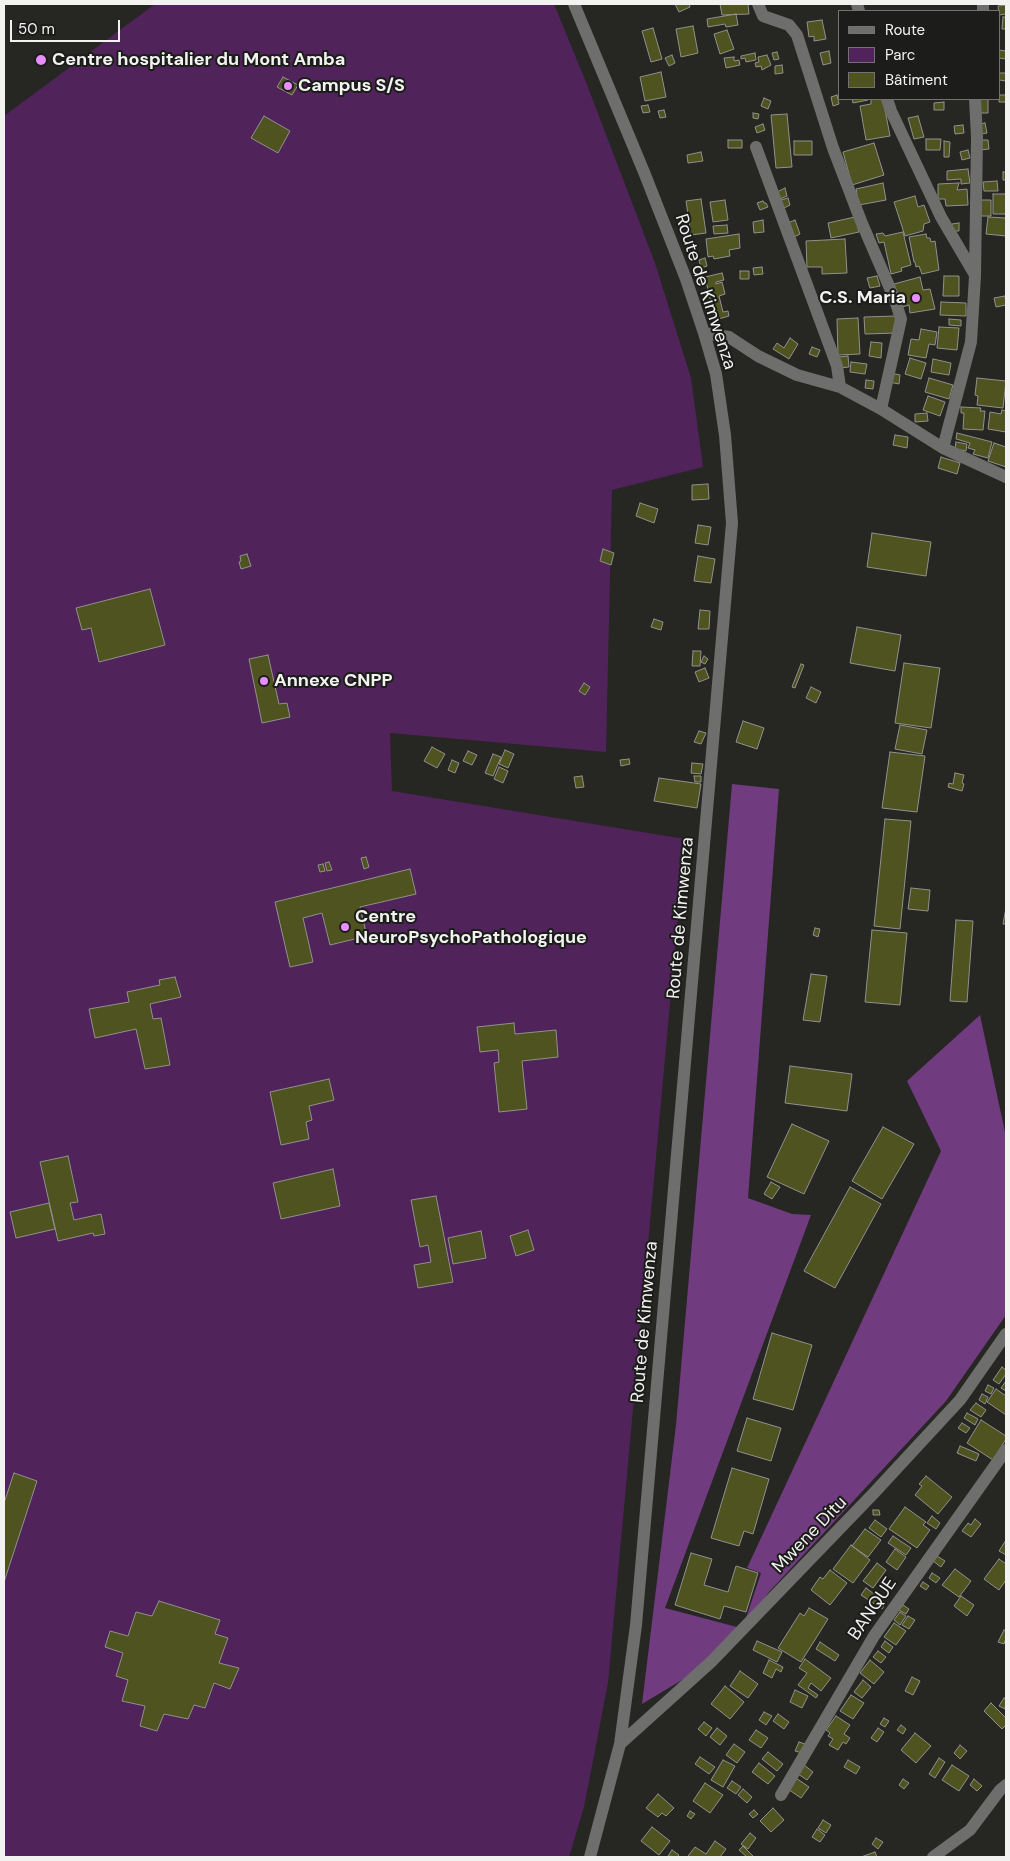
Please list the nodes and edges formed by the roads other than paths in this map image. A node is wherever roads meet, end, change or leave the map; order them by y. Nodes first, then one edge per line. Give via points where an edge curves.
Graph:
1 (574, 4) edge
2 (758, 4) edge
3 (887, 100) edge
4 (975, 100) edge
5 (756, 147) dead end
6 (975, 276) junction
7 (704, 333) junction
8 (840, 387) junction
9 (881, 409) junction
10 (944, 448) junction
11 (1006, 477) edge
12 (1006, 1334) edge
13 (1006, 1450) edge
14 (620, 1744) junction
15 (1006, 1785) edge
16 (781, 1795) dead end
17 (590, 1857) edge
18 (933, 1857) edge

1 - 7 street, Route de Kimwenza via 648,181
2 - 9 street via 763,16 788,26 797,35 833,148 901,319
3 - 6 street via 941,217
4 - 6 street
5 - 8 street via 837,366
6 - 10 street via 971,342
7 - 8 street via 729,337 797,375
7 - 14 street, Route de Kimwenza via 716,374 725,436 732,539 636,1625
8 - 9 street
9 - 10 street
10 - 11 street
12 - 14 street, Mwene Ditu via 960,1400 873,1494 711,1662
13 - 16 street, BANQUE via 874,1636
14 - 17 street, Route de Kimwenza
15 - 18 street via 970,1830

